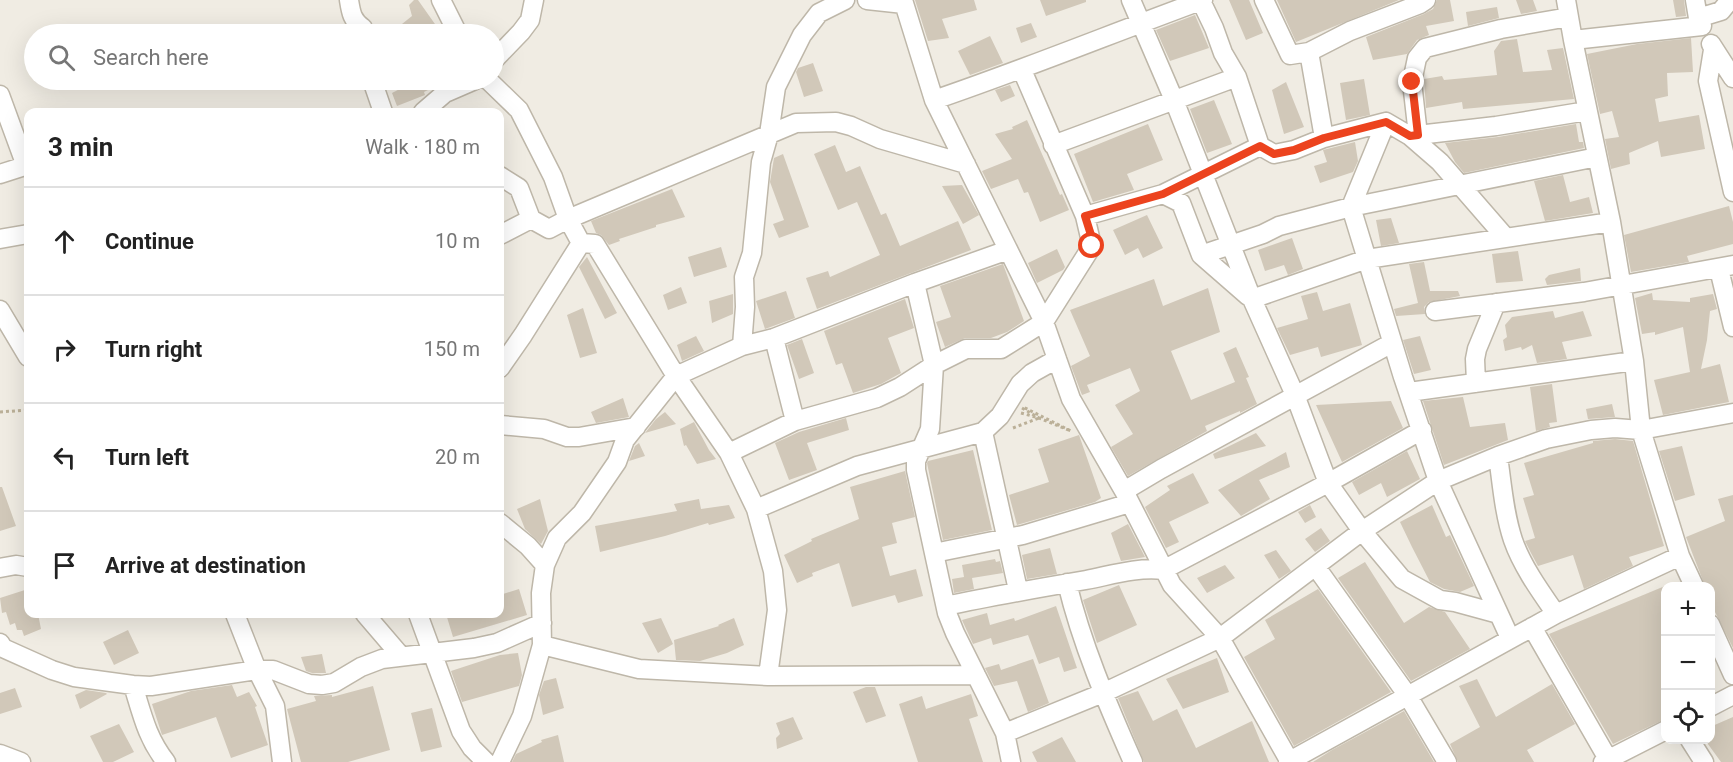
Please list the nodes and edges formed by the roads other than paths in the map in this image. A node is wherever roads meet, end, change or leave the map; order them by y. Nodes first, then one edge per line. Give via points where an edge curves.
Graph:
1 (349, 0) edge
2 (441, 0) edge
3 (534, 0) edge
4 (845, 0) edge
5 (867, 0) edge
6 (1131, 0) edge
7 (1202, 0) edge
8 (1264, 0) edge
9 (1426, 0) edge
10 (1695, 0) edge
11 (1730, 0) edge
12 (903, 2) edge
13 (1567, 8) edge
14 (1139, 22) junction
15 (1700, 22) junction
16 (358, 24) edge
17 (453, 24) edge
18 (1573, 40) junction
19 (504, 50) edge
20 (1713, 50) junction
21 (1309, 52) junction
22 (1022, 70) junction
23 (1237, 77) junction
24 (1733, 78) edge
25 (375, 90) edge
26 (451, 90) edge
27 (498, 90) edge
28 (0, 95) edge
29 (934, 100) junction
30 (1174, 100) junction
31 (382, 108) edge
32 (427, 108) edge
33 (1587, 111) junction
34 (1386, 122) junction
35 (769, 134) junction
36 (1414, 136) junction
37 (1324, 138) junction
38 (1053, 145) junction
39 (1260, 146) junction
40 (19, 147) junction
41 (1597, 157) junction
42 (24, 158) edge
43 (966, 164) junction
44 (0, 165) edge
45 (24, 166) edge
46 (0, 174) edge
47 (1203, 174) junction
48 (504, 179) edge
49 (1461, 184) junction
50 (1733, 192) edge
51 (1163, 194) junction
52 (1351, 207) junction
53 (1085, 216) junction
54 (531, 219) junction
55 (568, 219) junction
56 (1611, 222) junction
57 (504, 233) edge
58 (24, 234) edge
59 (1506, 238) junction
60 (0, 239) edge
61 (581, 243) junction
62 (1231, 245) junction
63 (1008, 250) junction
64 (1201, 255) junction
65 (1367, 259) junction
66 (1726, 267) edge
67 (915, 283) junction
68 (1620, 286) junction
69 (1252, 299) junction
70 (1496, 303) junction
71 (0, 310) edge
72 (1435, 311) dead end
73 (1044, 322) junction
74 (1733, 327) edge
75 (774, 338) junction
76 (1392, 343) junction
77 (742, 346) junction
78 (24, 350) edge
79 (1057, 359) junction
80 (1634, 361) junction
81 (504, 362) edge
82 (934, 365) junction
83 (676, 376) junction
84 (1476, 383) junction
85 (1408, 392) junction
86 (1295, 395) junction
87 (1733, 413) edge
88 (795, 421) junction
89 (504, 425) edge
90 (636, 427) junction
91 (1422, 430) junction
92 (1641, 430) junction
93 (982, 432) junction
94 (922, 450) junction
95 (729, 453) junction
96 (1498, 456) junction
97 (1438, 481) junction
98 (1328, 483) junction
99 (1127, 497) junction
100 (756, 509) junction
101 (504, 526) edge
102 (1362, 531) junction
103 (1005, 538) junction
104 (934, 553) junction
105 (1680, 556) junction
106 (545, 565) junction
107 (24, 566) edge
108 (1316, 567) junction
109 (0, 568) edge
110 (1163, 570) junction
111 (1692, 582) edge
112 (1067, 583) junction
113 (1018, 590) junction
114 (946, 606) junction
115 (1499, 614) junction
116 (1556, 614) junction
117 (237, 618) edge
118 (368, 618) edge
119 (419, 618) edge
120 (542, 623) junction
121 (1532, 627) junction
122 (1715, 635) edge
123 (1220, 638) junction
124 (1510, 638) junction
125 (0, 643) edge
126 (542, 645) junction
127 (432, 652) junction
128 (401, 656) junction
129 (257, 670) junction
130 (976, 675) junction
131 (1733, 675) edge
132 (768, 676) junction
133 (133, 685) junction
134 (1102, 693) junction
135 (1733, 695) edge
136 (1408, 696) junction
137 (1715, 704) edge
138 (1661, 732) edge
139 (1005, 733) junction
140 (1693, 744) edge
141 (0, 754) edge
142 (1605, 761) edge
143 (21, 762) edge
144 (166, 762) edge
145 (282, 762) edge
146 (486, 762) edge
147 (500, 762) edge
148 (1011, 762) edge
149 (1133, 762) edge
150 (1289, 762) edge
151 (1447, 762) edge
152 (1704, 762) edge

1 - 16 street via 351,16
2 - 17 street
3 - 19 street via 530,20
4 - 35 street via 819,14 802,34 776,87
5 - 12 street
6 - 14 street
7 - 14 street
7 - 23 street
8 - 21 street via 1290,55
9 - 21 street
10 - 15 street
11 - 15 street via 1721,11
12 - 29 street
13 - 18 street
13 - 36 street via 1425,48 1416,58 1412,82
14 - 22 street
14 - 30 street
15 - 18 street
15 - 20 street
18 - 33 street
20 - 24 street
20 - 50 street via 1708,81
21 - 37 street
22 - 29 street
22 - 38 street
23 - 30 street
23 - 39 street
25 - 31 street
26 - 32 street
27 - 55 street via 519,110 553,177
28 - 40 street
29 - 43 street
30 - 38 street
30 - 47 street
33 - 36 street
33 - 41 street
34 - 36 street
34 - 37 street
34 - 52 street
35 - 43 street via 796,123 836,122 880,140
35 - 55 street
35 - 77 street via 760,162 752,253 744,277
36 - 49 street
37 - 39 street via 1274,154
38 - 53 street
39 - 47 street
40 - 42 street
40 - 44 street
41 - 49 street
41 - 56 street
43 - 63 street
45 - 46 street
47 - 51 street
47 - 62 street
48 - 54 street via 519,188
49 - 52 street
49 - 59 street
51 - 53 street
51 - 64 street via 1181,203
52 - 62 street via 1278,226
52 - 65 street
53 - 73 street via 1092,246
54 - 55 street via 549,230
54 - 57 street
55 - 61 street
56 - 59 street
56 - 68 street
58 - 60 street
59 - 65 street
61 - 81 street
61 - 83 street via 595,244
62 - 64 street
62 - 69 street
63 - 67 street
63 - 73 street
64 - 69 street
65 - 69 street
65 - 76 street
66 - 68 street
66 - 74 street
67 - 75 street
67 - 82 street
68 - 70 street
68 - 80 street
69 - 86 street
70 - 72 street
70 - 84 street via 1477,349
71 - 78 street
73 - 79 street
73 - 82 street via 1001,349 966,349
75 - 77 street
75 - 88 street
76 - 85 street
76 - 86 street
77 - 83 street
79 - 93 street via 1020,384 1000,416
79 - 99 street via 1071,399
80 - 84 street
80 - 92 street
82 - 88 street via 877,398
82 - 94 street via 930,429
83 - 90 street
83 - 95 street
84 - 85 street
85 - 91 street
86 - 98 street
86 - 99 street via 1161,469
87 - 92 street
88 - 95 street
89 - 90 street via 544,429 567,437
90 - 106 street via 582,513 557,538
91 - 97 street
91 - 98 street
92 - 96 street via 1592,430 1546,439
92 - 105 street
93 - 94 street
93 - 103 street
94 - 100 street via 857,466
94 - 104 street via 916,470
95 - 100 street
96 - 97 street
96 - 116 street via 1513,541 1537,588
97 - 102 street
97 - 115 street
98 - 102 street
98 - 110 street
99 - 103 street via 1049,528
99 - 110 street
100 - 132 street via 773,571 777,610
101 - 106 street
102 - 108 street
102 - 115 street via 1402,579 1440,600
103 - 104 street
103 - 113 street
104 - 114 street
105 - 111 street
105 - 116 street
106 - 120 street
107 - 109 street
108 - 123 street
108 - 136 street
110 - 112 street via 1147,568
110 - 123 street
112 - 113 street
112 - 134 street
113 - 114 street
114 - 130 street
115 - 124 street
116 - 121 street
117 - 129 street
118 - 128 street
119 - 127 street
120 - 126 street
120 - 127 street via 497,643
121 - 124 street
121 - 142 street
122 - 131 street
123 - 134 street
123 - 150 street
124 - 136 street
125 - 133 street via 3,648 74,677
126 - 132 street via 639,669
126 - 147 street via 522,716
127 - 128 street
127 - 146 street via 461,731
128 - 129 street via 382,659 322,685 273,670
129 - 133 street via 152,686
129 - 145 street via 275,705
130 - 132 street
130 - 139 street
133 - 144 street via 146,730
134 - 139 street
134 - 149 street
135 - 137 street
136 - 150 street
136 - 151 street
138 - 142 street
139 - 148 street
140 - 152 street
141 - 143 street

